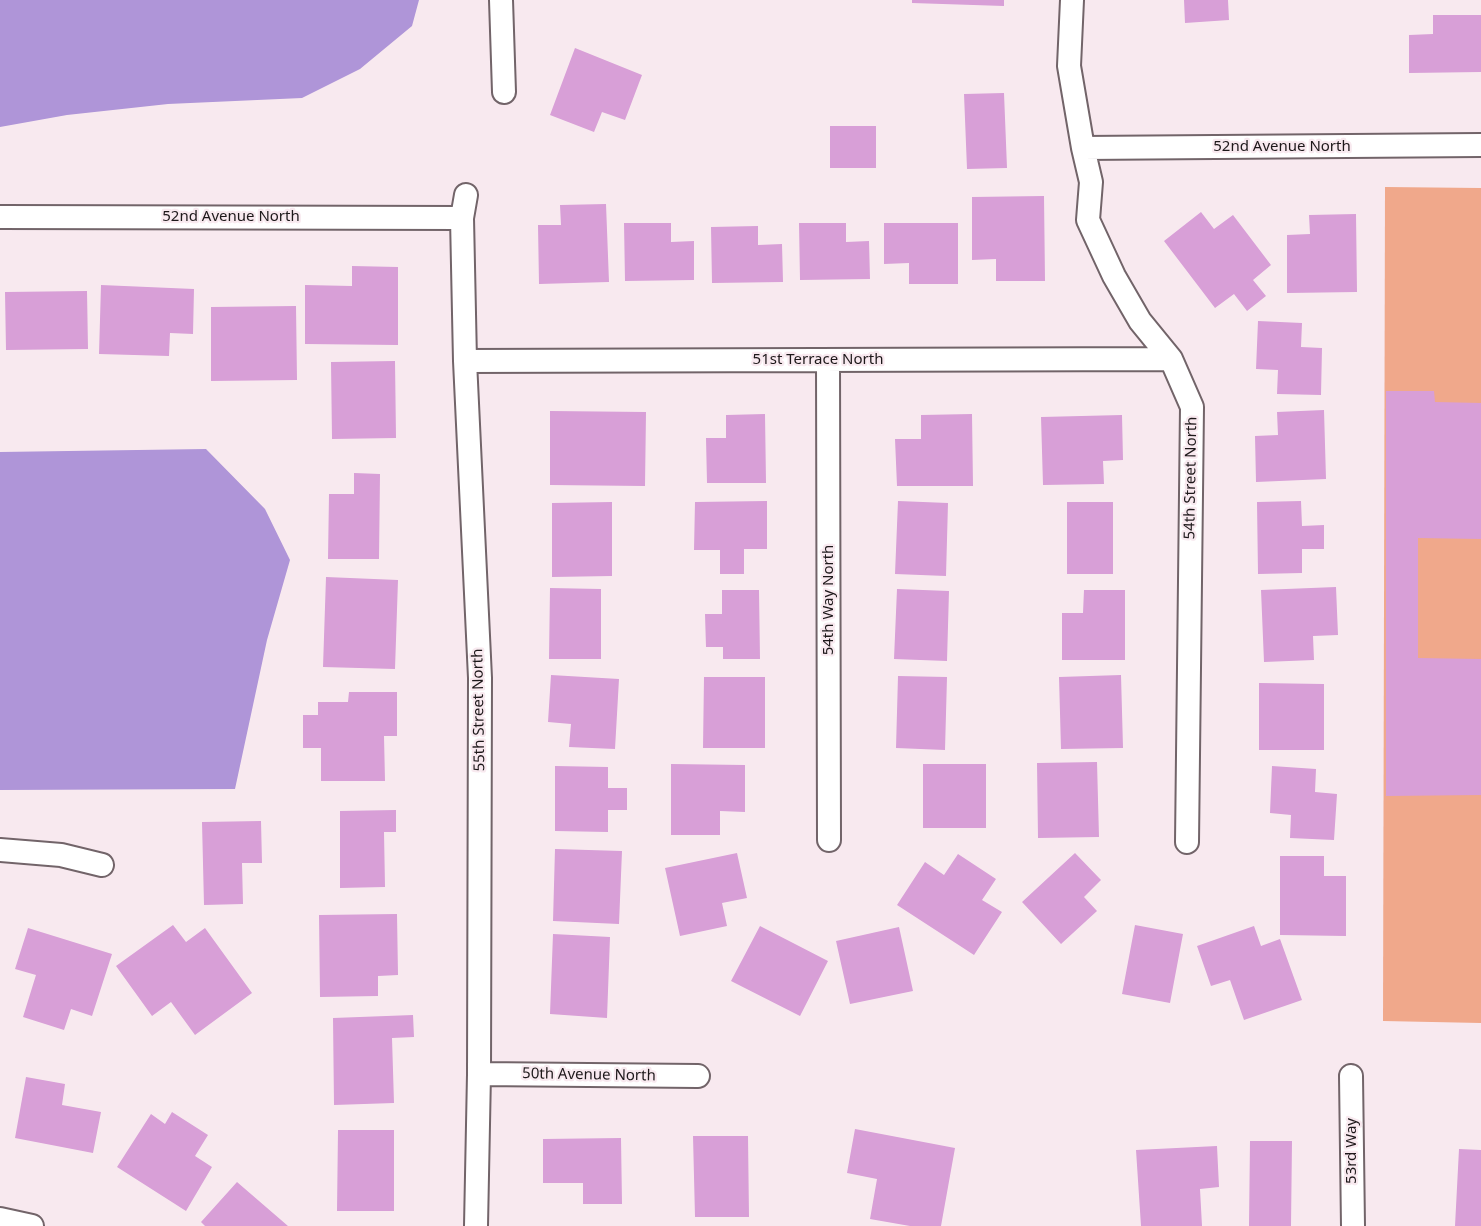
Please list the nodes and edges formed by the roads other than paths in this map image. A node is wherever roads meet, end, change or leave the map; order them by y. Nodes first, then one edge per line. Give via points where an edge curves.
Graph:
1 (501, 0) edge
2 (1072, 0) edge
3 (504, 92) dead end
4 (1481, 145) edge
5 (1083, 148) junction
6 (466, 195) dead end
7 (0, 217) edge
8 (462, 218) junction
9 (1172, 359) junction
10 (828, 360) junction
11 (465, 361) junction
12 (829, 840) dead end
13 (1187, 842) dead end
14 (0, 850) edge
15 (102, 865) dead end
16 (479, 1074) junction
17 (698, 1076) dead end
18 (1352, 1076) dead end
19 (0, 1219) edge
20 (32, 1226) edge
21 (476, 1226) edge
22 (1353, 1226) edge

1 - 3 street
2 - 5 street, 54th Street North via 1069,66
4 - 5 street, 52nd Avenue North
5 - 9 street, 54th Street North via 1090,182 1088,220 1140,321
6 - 8 street, 55th Street North
7 - 8 street, 52nd Avenue North
8 - 11 street, 55th Street North
9 - 10 street, 51st Terrace North
9 - 13 street, 54th Street North via 1192,407
10 - 11 street, 51st Terrace North
10 - 12 street, 54th Way North
11 - 16 street, 55th Street North via 480,678
14 - 15 street via 61,855
16 - 17 street, 50th Avenue North
16 - 21 street, 55th Street North
18 - 22 street, 53rd Way
19 - 20 street

